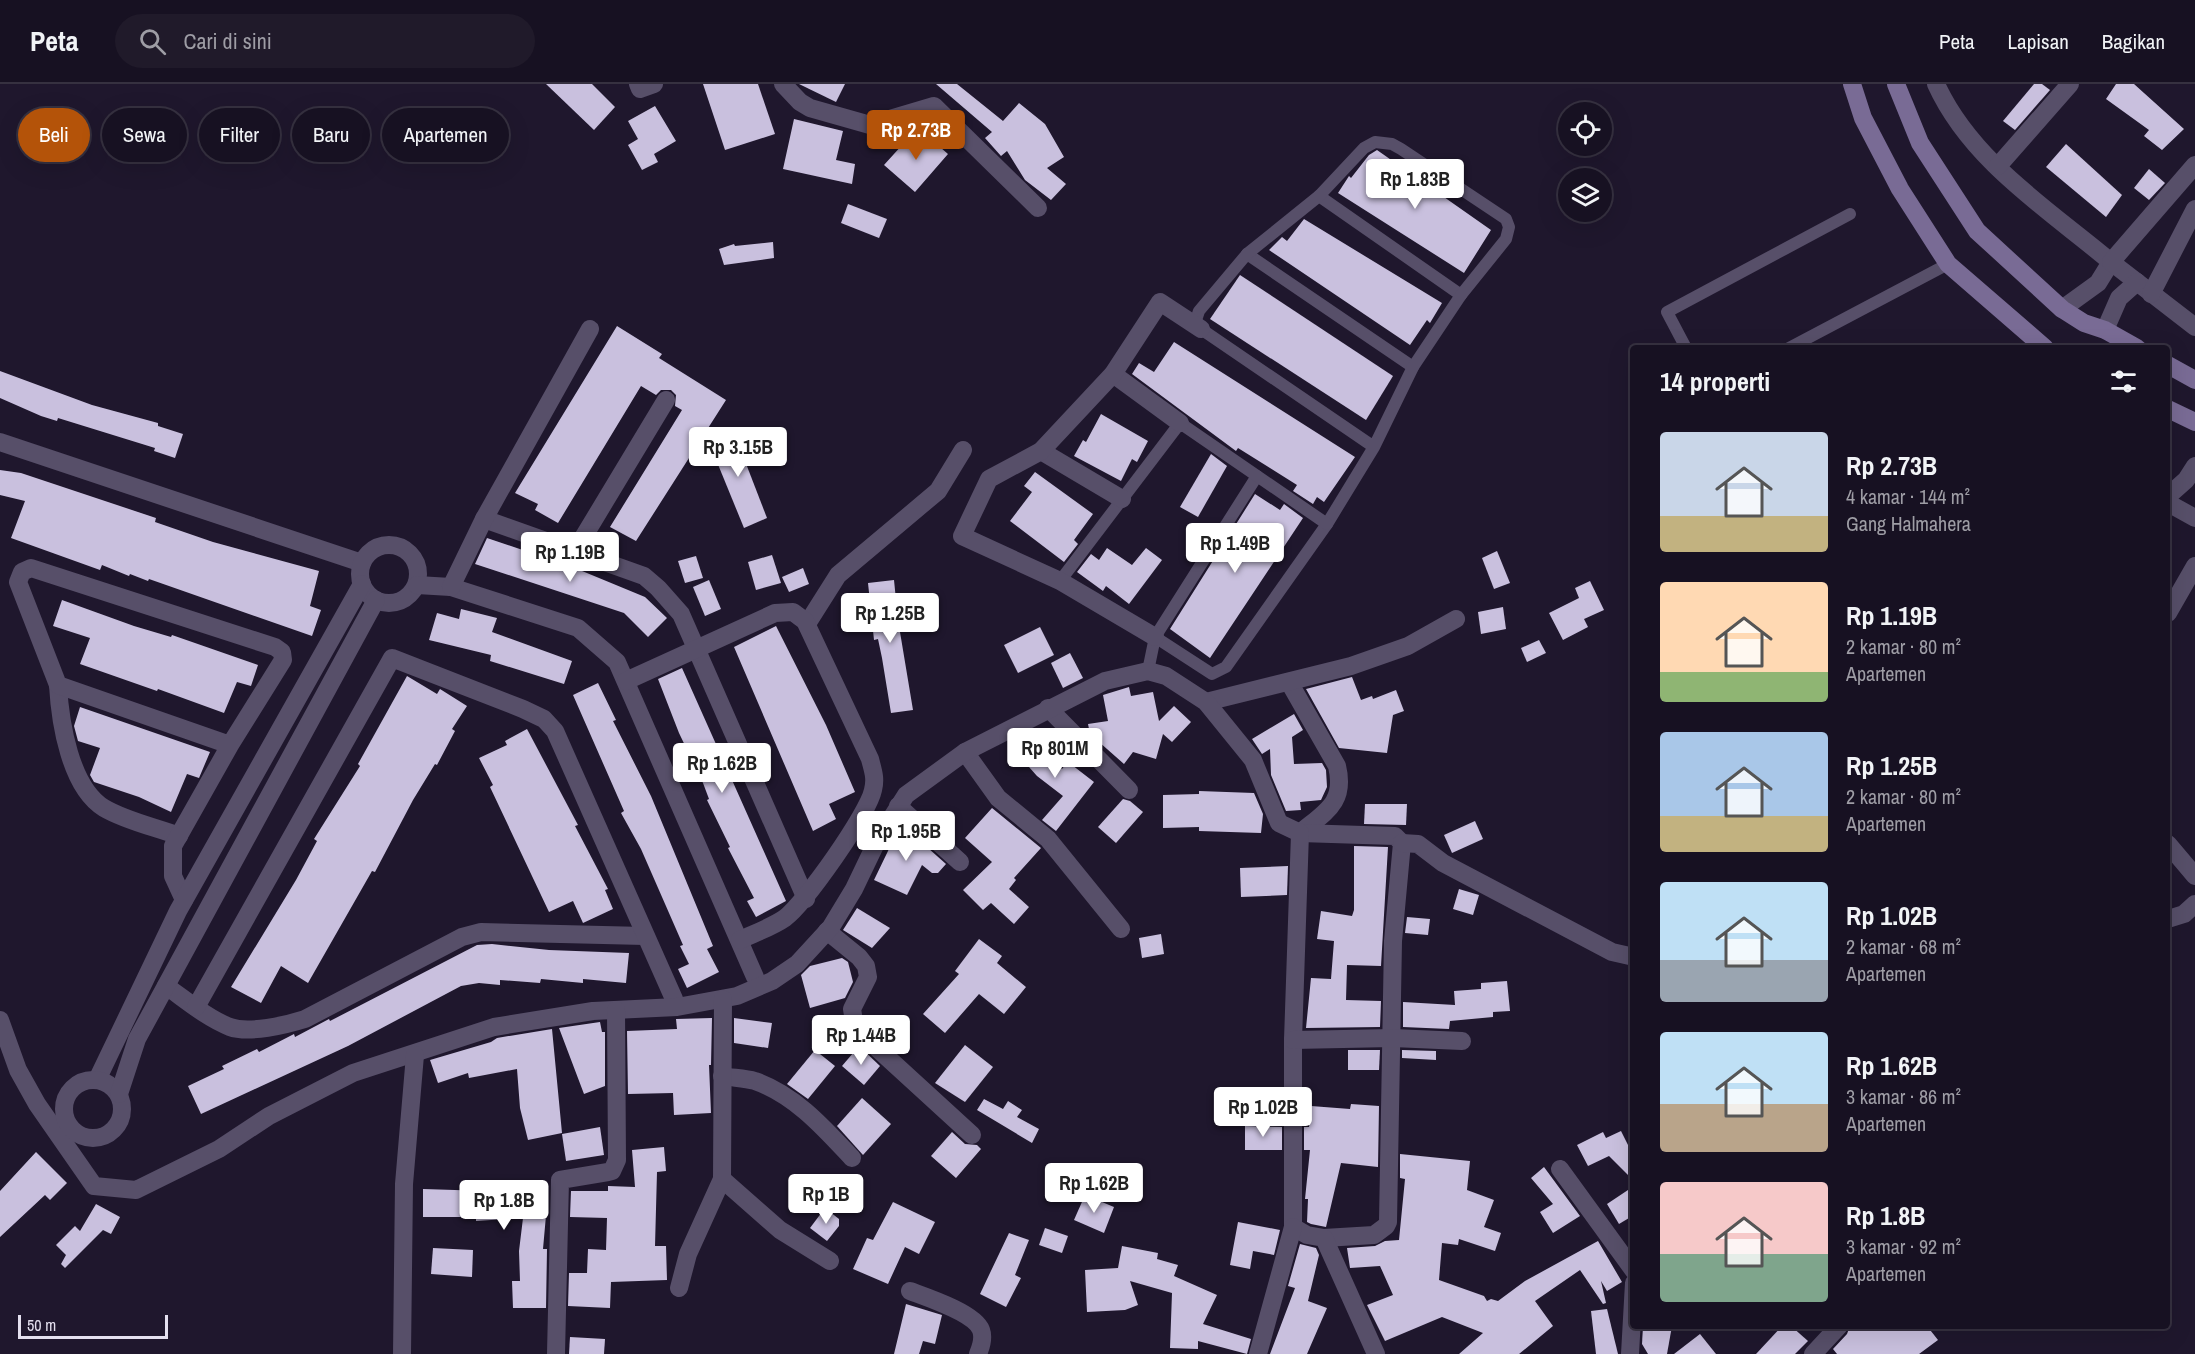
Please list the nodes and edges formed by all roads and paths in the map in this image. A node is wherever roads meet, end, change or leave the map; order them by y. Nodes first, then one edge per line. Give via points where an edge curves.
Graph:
1 (638, 84) edge
2 (654, 84) edge
3 (783, 84) edge
4 (1852, 84) edge
5 (1896, 84) edge
6 (1936, 84) edge
7 (2070, 84) edge
8 (2195, 165) edge
9 (1998, 166) junction
10 (1320, 196) junction
11 (1038, 208) dead end
12 (2195, 209) edge
13 (1850, 214) dead end
14 (1247, 254) junction
15 (2111, 262) junction
16 (1948, 264) junction
17 (2144, 288) junction
18 (1461, 295) junction
19 (2062, 309) junction
20 (2195, 327) edge
21 (590, 329) dead end
22 (1201, 329) junction
23 (2105, 330) junction
24 (1684, 345) edge
25 (1795, 345) edge
26 (2042, 345) edge
27 (2131, 345) edge
28 (2170, 366) edge
29 (1413, 367) junction
30 (1113, 374) junction
31 (2195, 380) edge
32 (666, 400) dead end
33 (2170, 410) edge
34 (2195, 422) edge
35 (1180, 423) junction
36 (0, 442) edge
37 (1374, 447) junction
38 (963, 450) dead end
39 (1041, 451) junction
40 (2194, 472) edge
41 (1257, 476) junction
42 (2170, 494) edge
43 (1122, 499) junction
44 (2170, 504) edge
45 (2195, 518) edge
46 (484, 519) junction
47 (1327, 524) junction
48 (575, 551) junction
49 (362, 563) junction
50 (2195, 566) edge
51 (1060, 581) junction
52 (362, 584) junction
53 (417, 585) junction
54 (451, 587) junction
55 (376, 600) junction
56 (2170, 610) edge
57 (1456, 619) dead end
58 (807, 624) junction
59 (1155, 637) junction
60 (695, 647) junction
61 (1148, 671) junction
62 (626, 681) junction
63 (1289, 682) junction
64 (58, 685) junction
65 (1206, 702) junction
66 (1048, 708) junction
67 (230, 745) junction
68 (965, 752) junction
69 (1129, 790) dead end
70 (898, 806) junction
71 (1300, 834) junction
72 (179, 836) junction
73 (1402, 843) junction
74 (2170, 846) edge
75 (960, 862) dead end
76 (2195, 876) edge
77 (806, 899) junction
78 (184, 900) junction
79 (2195, 904) edge
80 (2170, 918) edge
81 (1121, 929) dead end
82 (827, 931) junction
83 (645, 936) junction
84 (740, 940) junction
85 (1630, 956) edge
86 (755, 977) dead end
87 (166, 986) junction
88 (674, 999) dead end
89 (723, 999) junction
90 (196, 1007) junction
91 (616, 1010) junction
92 (0, 1020) edge
93 (1393, 1038) junction
94 (1293, 1040) junction
95 (1462, 1041) dead end
96 (415, 1055) junction
97 (722, 1076) junction
98 (97, 1080) junction
99 (119, 1094) junction
100 (64, 1107) junction
101 (53, 1123) junction
102 (972, 1134) dead end
103 (94, 1138) junction
104 (852, 1158) dead end
105 (76, 1160) junction
106 (1560, 1169) dead end
107 (722, 1179) junction
108 (1293, 1227) junction
109 (1324, 1238) junction
110 (830, 1261) dead end
111 (1630, 1265) edge
112 (679, 1288) dead end
113 (910, 1291) dead end
114 (1631, 1329) edge
115 (1836, 1329) edge
116 (402, 1354) edge
117 (556, 1354) edge
118 (978, 1354) edge
119 (1258, 1354) edge
120 (1376, 1354) edge
121 (1630, 1354) edge
122 (1813, 1354) edge

1 - 2 street via 640,88
3 - 11 street via 810,108 870,125 934,106
4 - 16 street via 1863,118 1900,189
5 - 19 street via 1920,144 1977,231
6 - 9 street via 1967,137
7 - 9 street
8 - 15 street
9 - 15 street
10 - 14 lane
10 - 18 lane
10 - 18 lane via 1364,148 1375,142 1392,144 1506,219 1506,239
12 - 17 street
13 - 24 lane via 1667,312
14 - 22 lane via 1199,311 1196,320
14 - 29 lane
15 - 17 street
15 - 19 street via 2098,283
16 - 25 lane
16 - 26 street
17 - 20 street
17 - 23 street via 2119,298
18 - 29 lane
19 - 23 street
21 - 46 street
22 - 30 street via 1160,302
22 - 37 lane
23 - 27 street
28 - 31 street
29 - 37 lane
30 - 35 street
30 - 39 street
32 - 48 street
33 - 34 street
35 - 41 lane
35 - 43 lane
36 - 49 street
37 - 47 lane
38 - 58 street via 938,491 838,576
39 - 43 street
39 - 51 street via 989,479 962,536
40 - 42 street
41 - 47 lane
41 - 59 lane
43 - 51 lane
44 - 45 street
46 - 48 street
46 - 54 street
47 - 59 lane via 1226,666 1212,674
48 - 60 street via 644,576 681,614
49 - 52 street
49 - 53 street via 378,547 400,547 416,562
50 - 56 street
51 - 59 street
52 - 55 street
52 - 78 street
53 - 54 street
53 - 55 street via 400,601
54 - 62 street via 578,628 617,663
55 - 87 street
57 - 63 street via 1408,646
58 - 60 street via 793,612 775,613
58 - 77 street via 875,777 873,793 862,814
59 - 61 lane
60 - 62 street
60 - 77 street
61 - 65 street via 1166,676
61 - 66 street via 1105,681
62 - 84 street
63 - 65 street
63 - 71 street via 1340,777 1336,803
64 - 67 street
64 - 67 street via 18,582 22,572 31,568 282,652 282,660
64 - 72 street via 60,725 83,786 94,800 106,809
65 - 71 street via 1253,760 1279,824
66 - 68 street
66 - 69 street
67 - 72 street
68 - 70 street via 906,795
68 - 81 street via 998,798 1047,839
70 - 75 street
70 - 82 street
71 - 73 street via 1395,836
71 - 94 street
72 - 78 street via 173,846 173,876
73 - 85 street via 1418,844 1443,863 1612,952
73 - 93 street via 1393,940
74 - 76 street
77 - 84 street via 784,918
78 - 98 street
79 - 80 street via 2184,914
82 - 89 street via 797,964 772,981
82 - 102 street via 866,966 868,977 852,1009 854,1021 878,1049
83 - 88 street
83 - 90 street via 481,932 462,937 305,1019 279,1027 232,1028
83 - 90 street via 555,731 544,719 523,709 392,658
84 - 86 street
87 - 90 street
87 - 99 street via 136,1040
89 - 91 street via 677,1007
89 - 97 street
91 - 96 street via 494,1027
91 - 117 street via 617,1160 612,1171 560,1180
92 - 101 street via 18,1070
93 - 94 street
93 - 95 street
93 - 109 street via 1386,1226 1374,1235
94 - 108 street
96 - 105 street via 353,1073 269,1116 219,1149 136,1190 94,1186
96 - 116 street via 404,1184
97 - 104 street via 754,1081 790,1099 819,1122
97 - 107 street
98 - 99 street
98 - 100 street via 75,1086
99 - 103 street via 122,1118 106,1136
100 - 101 street
100 - 103 street via 72,1130
101 - 105 street
103 - 105 street
106 - 111 street
107 - 110 street via 780,1230
107 - 112 street via 688,1254
108 - 109 street
108 - 119 street
109 - 120 street
113 - 118 street via 973,1319 981,1330
114 - 121 street
115 - 122 street

